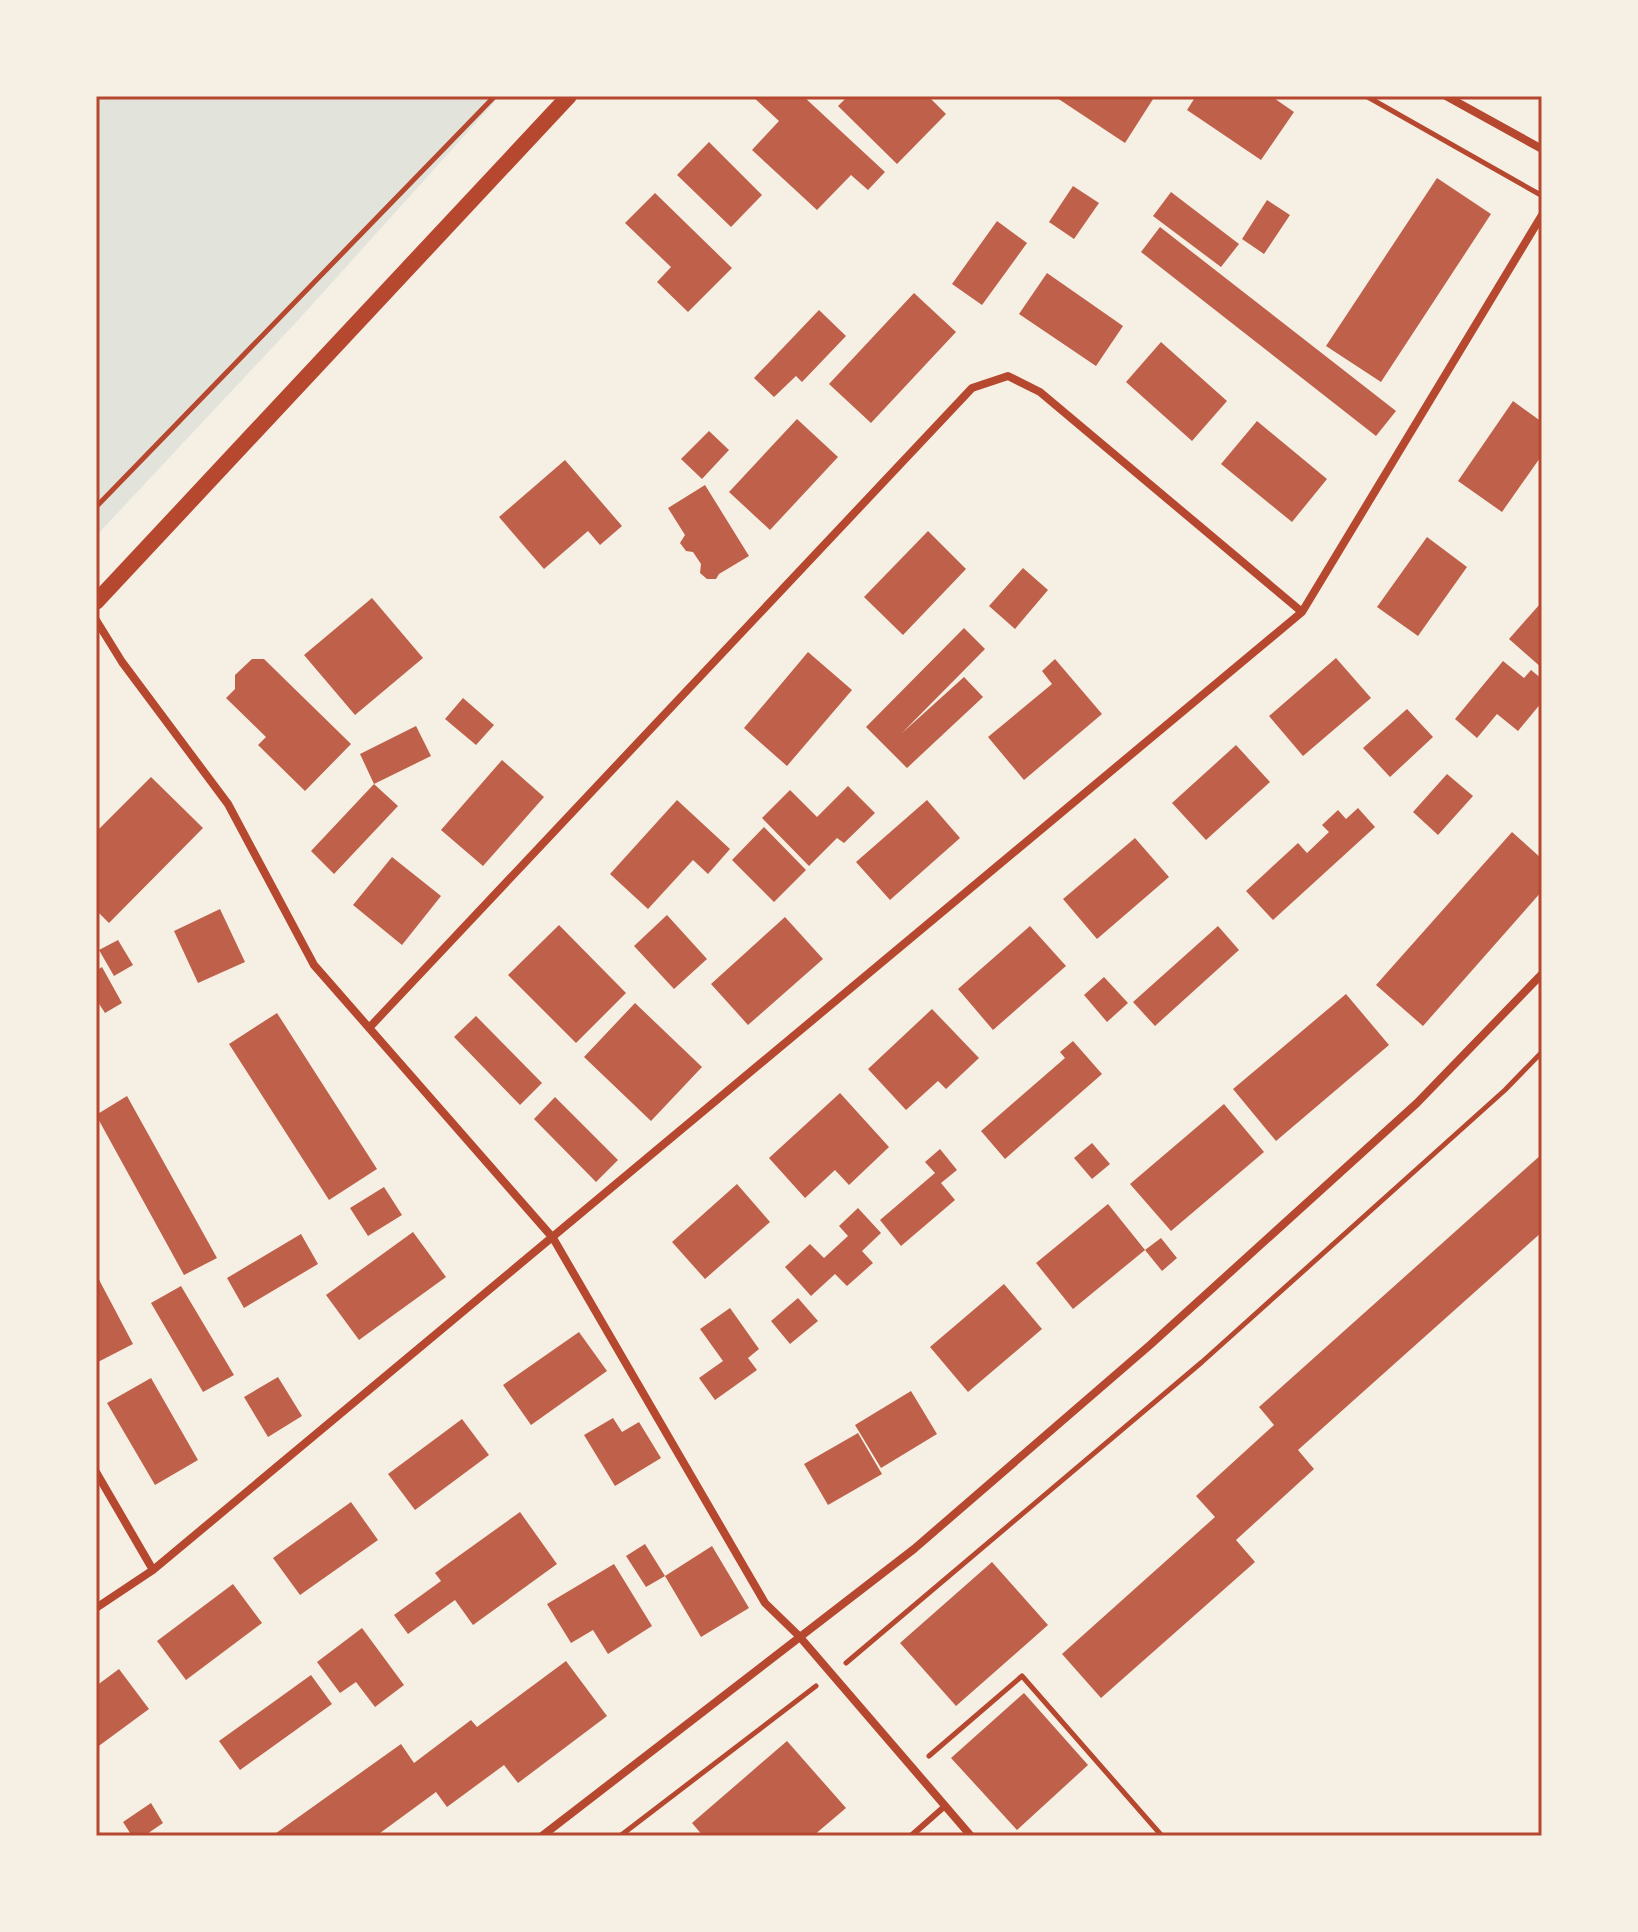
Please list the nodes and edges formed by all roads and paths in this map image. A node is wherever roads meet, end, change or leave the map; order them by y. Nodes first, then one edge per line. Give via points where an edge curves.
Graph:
1 (495, 96) edge
2 (569, 96) edge
3 (1366, 96) edge
4 (1446, 96) edge
5 (1542, 149) edge
6 (1542, 196) edge
7 (1542, 215) edge
8 (96, 507) edge
9 (96, 602) edge
10 (1302, 612) junction
11 (96, 620) edge
12 (1542, 974) edge
13 (369, 1028) junction
14 (1542, 1052) edge
15 (553, 1238) junction
16 (96, 1472) edge
17 (153, 1570) junction
18 (96, 1608) edge
19 (799, 1636) junction
20 (832, 1674) junction
21 (913, 1769) junction
22 (945, 1806) junction
23 (542, 1836) edge
24 (620, 1836) edge
25 (911, 1836) edge
26 (971, 1836) edge
27 (1162, 1836) edge

1 - 8 path
2 - 9 main road
3 - 6 path
4 - 5 street
7 - 10 street
10 - 13 street via 1040,392 1008,376 972,388
10 - 15 street
11 - 13 street via 228,804 314,965
12 - 19 street via 1417,1103 1150,1345 914,1549
13 - 15 street
14 - 20 path via 1202,1362
15 - 17 street
15 - 19 street via 765,1603
16 - 17 street
17 - 18 street
19 - 20 street
19 - 23 street
20 - 21 street
20 - 24 path
21 - 22 street
21 - 27 path via 1022,1676
22 - 25 lane
22 - 26 street

